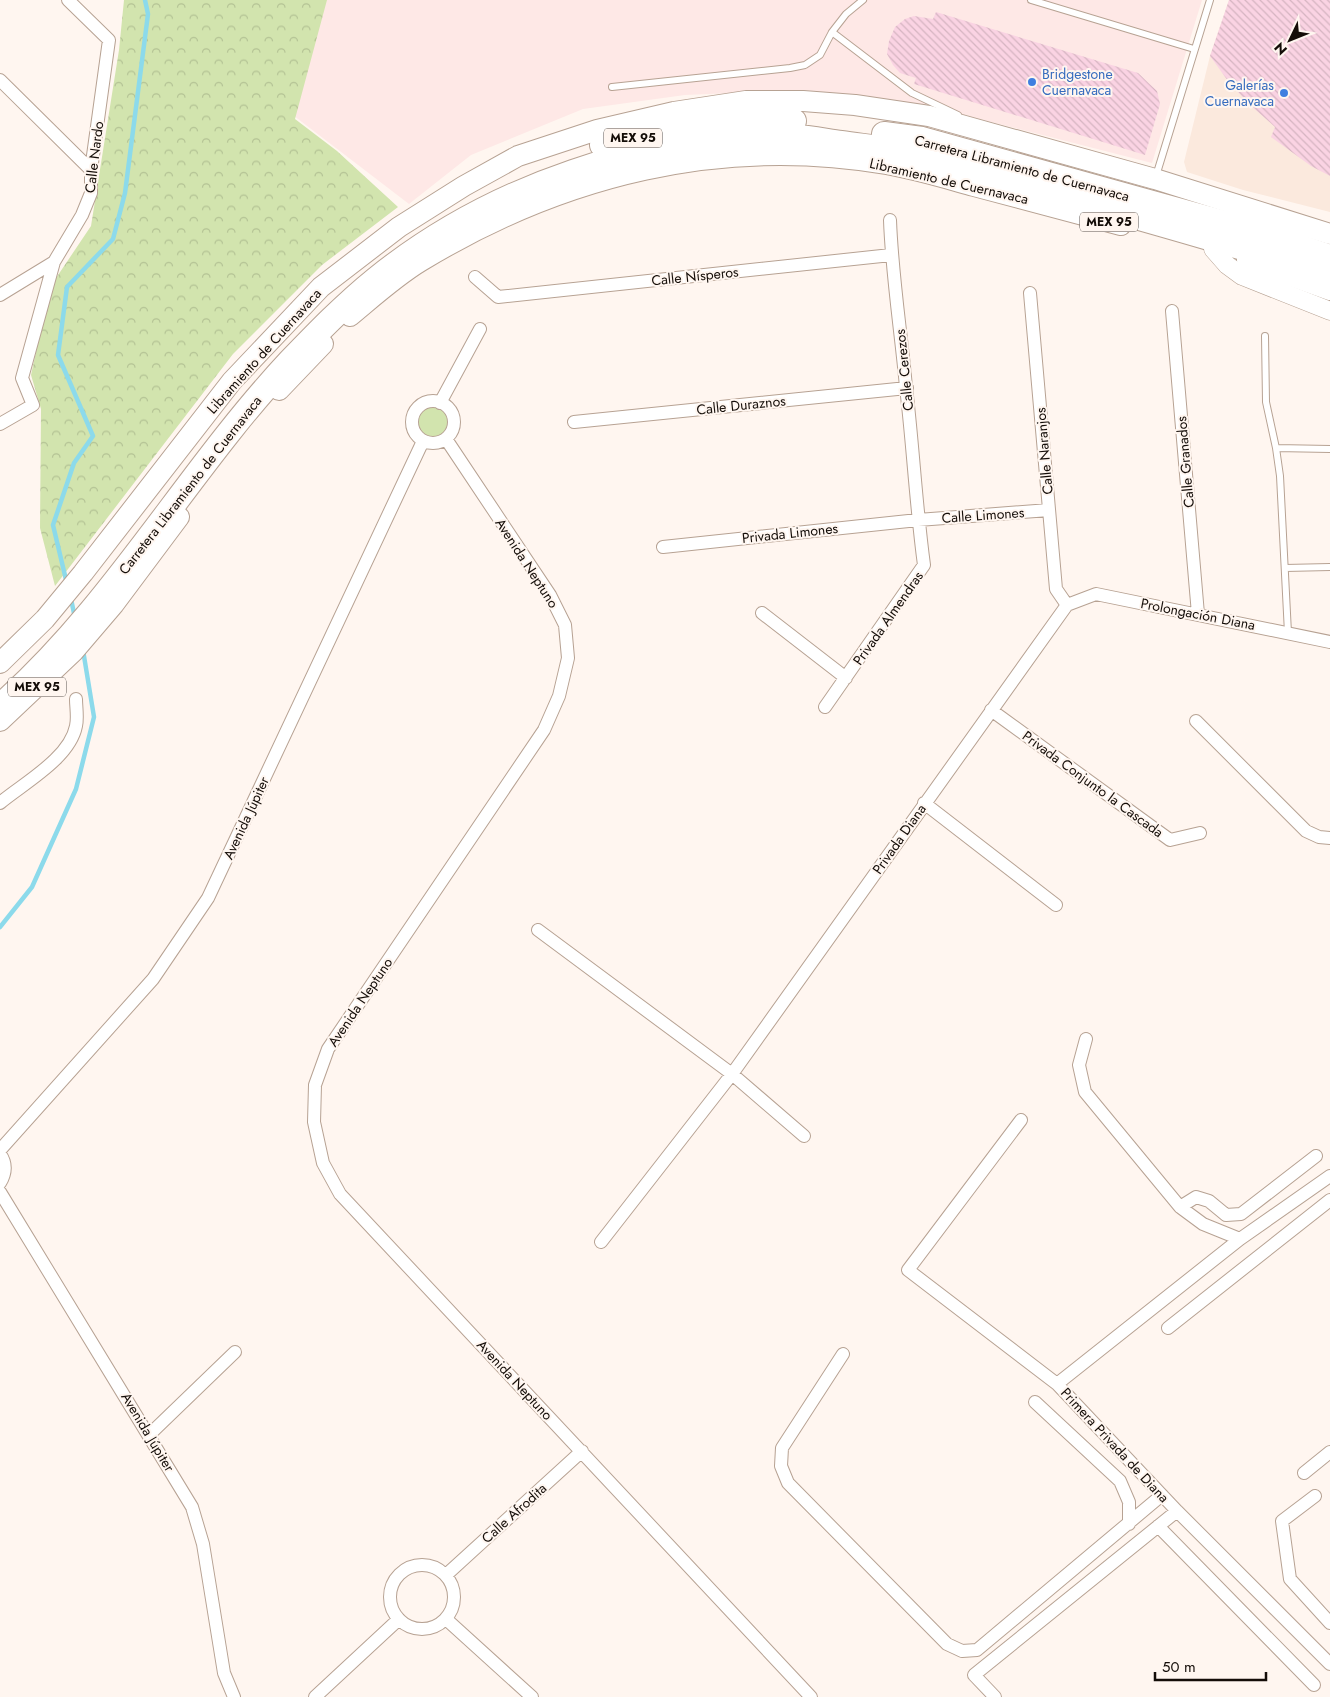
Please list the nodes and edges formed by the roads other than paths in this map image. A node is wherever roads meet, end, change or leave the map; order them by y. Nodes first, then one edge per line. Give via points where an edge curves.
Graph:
1 (68, 0) edge
2 (863, 0) edge
3 (1031, 0) edge
4 (1210, 0) edge
5 (832, 32) junction
6 (1194, 49) junction
7 (0, 80) edge
8 (612, 86) dead end
9 (1106, 165) junction
10 (92, 170) junction
11 (1156, 179) junction
12 (890, 220) dead end
13 (1330, 234) edge
14 (1213, 249) junction
15 (891, 255) junction
16 (1330, 257) edge
17 (54, 262) junction
18 (1330, 274) edge
19 (475, 277) dead end
20 (1330, 290) edge
21 (1030, 293) dead end
22 (0, 295) edge
23 (1172, 311) dead end
24 (1330, 311) edge
25 (480, 329) dead end
26 (1265, 336) dead end
27 (907, 388) junction
28 (440, 403) junction
29 (574, 422) dead end
30 (0, 424) edge
31 (446, 439) junction
32 (422, 441) junction
33 (1276, 448) junction
34 (1330, 449) edge
35 (1049, 510) junction
36 (918, 520) junction
37 (663, 547) dead end
38 (1330, 567) edge
39 (1285, 568) junction
40 (99, 589) junction
41 (1067, 606) junction
42 (762, 613) dead end
43 (1198, 614) junction
44 (1288, 633) junction
45 (59, 636) junction
46 (1330, 642) edge
47 (0, 663) edge
48 (846, 678) junction
49 (0, 685) edge
50 (76, 699) dead end
51 (0, 706) edge
52 (825, 707) dead end
53 (991, 710) junction
54 (0, 721) edge
55 (1196, 722) dead end
56 (0, 803) edge
57 (924, 804) junction
58 (1200, 833) dead end
59 (1330, 838) edge
60 (1056, 905) dead end
61 (538, 930) dead end
62 (1086, 1039) dead end
63 (732, 1074) junction
64 (1021, 1120) dead end
65 (804, 1136) dead end
66 (0, 1150) edge
67 (0, 1154) edge
68 (1316, 1156) dead end
69 (1330, 1176) edge
70 (0, 1183) edge
71 (0, 1192) edge
72 (1330, 1200) edge
73 (1180, 1206) junction
74 (1240, 1239) junction
75 (601, 1242) dead end
76 (1168, 1328) dead end
77 (235, 1352) dead end
78 (843, 1354) dead end
79 (1057, 1384) junction
80 (1035, 1402) dead end
81 (150, 1434) junction
82 (582, 1451) junction
83 (1330, 1452) edge
84 (1304, 1473) dead end
85 (1162, 1495) junction
86 (1315, 1496) dead end
87 (1177, 1511) junction
88 (1129, 1524) junction
89 (1158, 1526) junction
90 (446, 1575) junction
91 (399, 1619) junction
92 (446, 1619) junction
93 (1330, 1623) edge
94 (1330, 1664) edge
95 (1314, 1685) dead end
96 (234, 1697) edge
97 (315, 1697) edge
98 (532, 1697) edge
99 (811, 1697) edge
100 (995, 1697) edge

1 - 10 street, Calle Nardo via 109,40
2 - 5 lane
3 - 6 lane
4 - 6 lane
5 - 8 lane via 820,56 805,65
5 - 9 lane via 912,93 970,121 1099,159
6 - 11 lane
7 - 10 street
9 - 11 main road, Libramiento de Cuernavaca / MEX 95
9 - 40 main road, Libramiento de Cuernavaca / MEX 95 via 929,116 803,101 746,101 674,112 597,130 518,156 398,226 321,287 232,381
10 - 17 street, Calle Nardo via 91,193 82,216
11 - 13 main road, Libramiento de Cuernavaca / MEX 95
12 - 15 street, Calle Cerezos
14 - 20 main road, Libramiento de Cuernavaca / MEX 95
14 - 24 street via 1242,276
14 - 40 main road, Libramiento de Cuernavaca / MEX 95 via 886,164 795,153 677,162 606,178 538,202 483,227 420,262 349,317
15 - 19 street, Calle Nísperos via 498,297
15 - 27 street, Calle Cerezos
16 - 40 highway, Carretera Libramiento de Cuernavaca / MEX 95 via 1250,230 922,139 804,121 746,121 677,128 599,146 528,172 473,198 405,238 339,291 244,390
17 - 22 street, Calle Nardo
17 - 30 street via 22,378 33,405
18 - 40 highway, Carretera Libramiento de Cuernavaca / MEX 95 via 1245,247 904,152 798,137 743,138 678,146 601,162 533,186 479,212 414,251 369,285 335,315 255,399
21 - 35 street, Calle Naranjos
23 - 43 street, Calle Granados
25 - 28 street
26 - 33 lane via 1266,402
27 - 29 street, Calle Duraznos
27 - 36 street, Calle Cerezos
28 - 31 street via 451,412 453,420
28 - 32 street via 425,403 414,414 413,429
31 - 32 street via 438,443
31 - 82 street, Avenida Neptuno via 550,595 565,624 568,658 559,696 544,730 328,1049 316,1086 314,1122 323,1163 340,1194
32 - 66 street, Avenida Júpiter via 208,898 153,979
33 - 34 lane
33 - 39 lane
35 - 36 street, Calle Limones
35 - 41 street, Calle Naranjos via 1056,589
36 - 37 street, Privada Limones
36 - 48 street, Privada Almendras via 924,565
38 - 39 lane
39 - 44 lane
40 - 45 highway, Carretera Libramiento de Cuernavaca / MEX 95
41 - 43 street, Prolongación Diana via 1096,594
41 - 53 street, Privada Diana
42 - 48 street
43 - 44 street, Prolongación Diana
44 - 46 street, Prolongación Diana
45 - 47 main road, MEX 95
45 - 49 highway, Carretera Libramiento de Cuernavaca / MEX 95
45 - 51 highway, Carretera Libramiento de Cuernavaca / MEX 95
45 - 54 main road, MEX 95
48 - 52 street, Privada Almendras
50 - 56 street via 77,726 61,755
53 - 57 street, Privada Diana
53 - 58 street, Privada Conjunto la Cascada via 1170,840
55 - 59 street via 1306,831
57 - 60 street
57 - 63 street, Privada Diana
61 - 63 street
62 - 73 street via 1079,1065 1085,1092
63 - 65 street
63 - 75 street, Privada Diana
64 - 79 street via 908,1270
67 - 70 street via 5,1174
68 - 73 street via 1241,1214 1226,1215 1209,1201 1196,1198
69 - 74 street, Primera Privada de Diana
71 - 81 street, Avenida Júpiter
72 - 76 street
73 - 74 street via 1203,1224
74 - 79 street, Primera Privada de Diana
77 - 81 street
78 - 88 street via 782,1448 781,1466 788,1483 947,1644 962,1651 978,1650
79 - 85 street, Primera Privada de Diana
80 - 88 street via 1120,1481 1129,1502
81 - 96 street, Avenida Júpiter via 192,1507 203,1544 224,1673
82 - 90 street, Calle Afrodita
82 - 99 street, Avenida Neptuno
83 - 84 street
85 - 87 street, Primera Privada de Diana
85 - 88 street
86 - 93 street via 1282,1521 1290,1579
87 - 89 street
87 - 94 street, Primera Privada de Diana
89 - 95 street
89 - 100 street via 974,1675
90 - 91 street via 423,1565 400,1573 390,1596 392,1608
90 - 92 street via 454,1597
91 - 92 street via 422,1629
91 - 97 street
92 - 98 street

